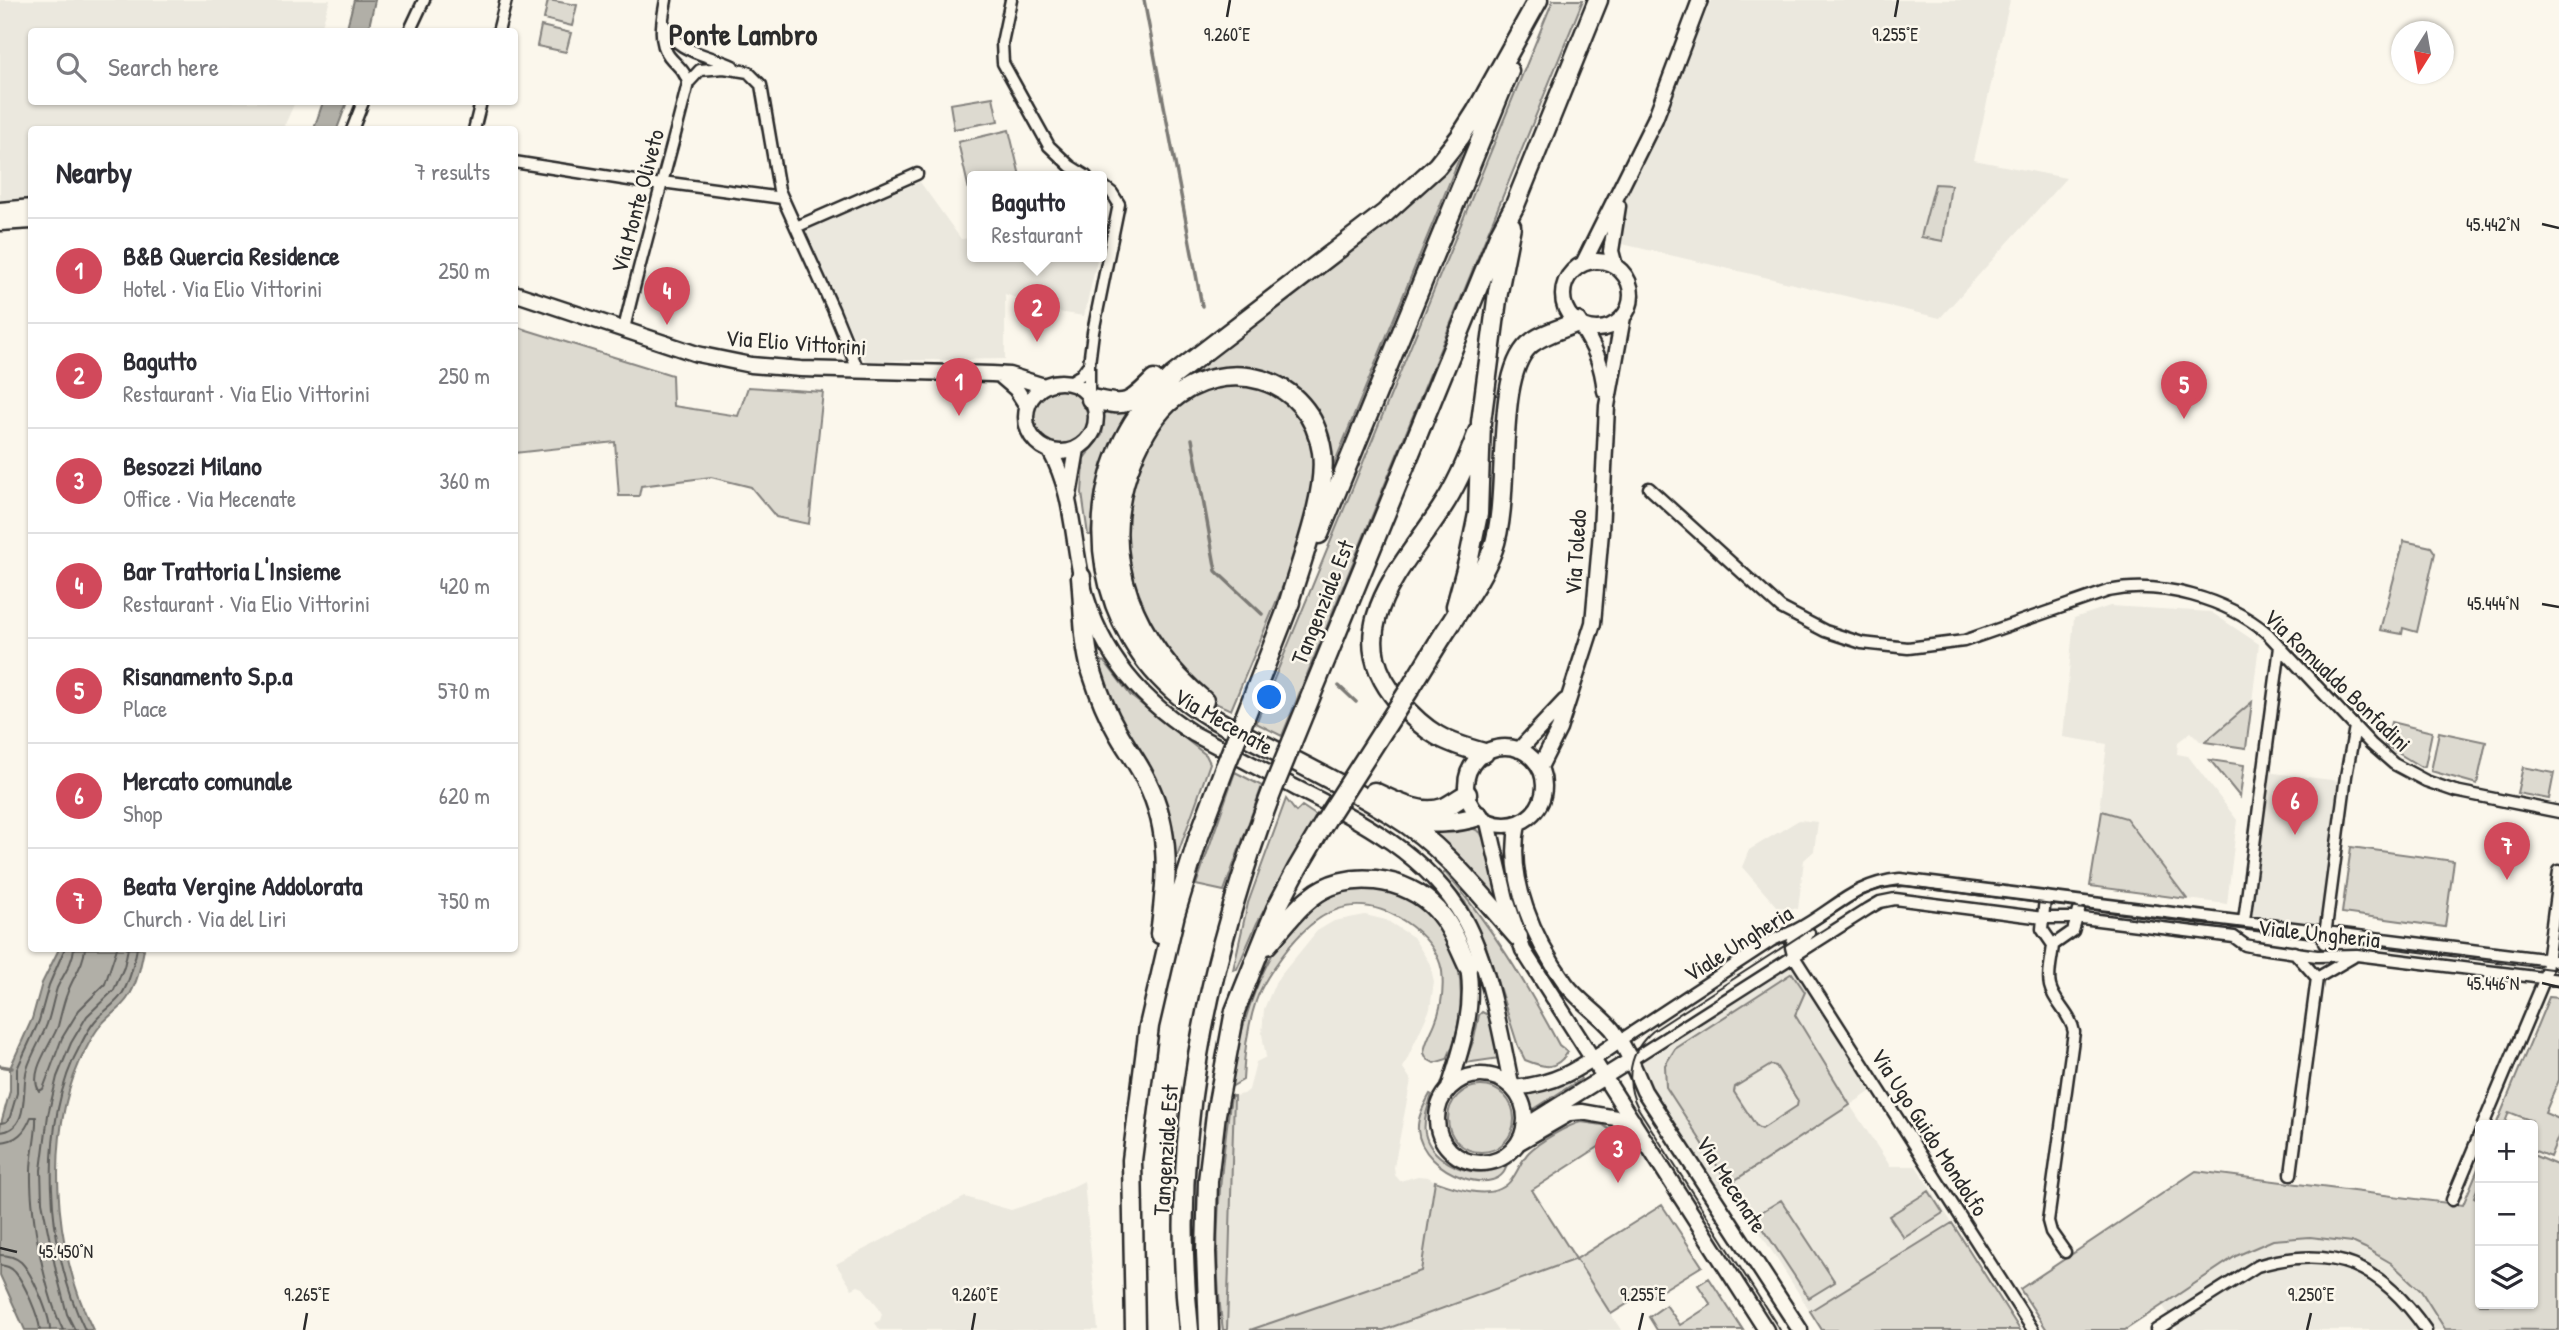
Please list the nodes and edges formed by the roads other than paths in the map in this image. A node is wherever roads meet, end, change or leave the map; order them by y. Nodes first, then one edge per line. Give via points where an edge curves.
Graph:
1 (424, 0) edge
2 (506, 0) edge
3 (666, 0) edge
4 (1011, 0) edge
5 (1538, 0) edge
6 (1598, 0) edge
7 (1700, 0) edge
8 (663, 22) junction
9 (411, 28) edge
10 (499, 28) edge
11 (743, 71) junction
12 (688, 83) junction
13 (362, 105) edge
14 (480, 105) edge
15 (354, 126) edge
16 (475, 126) edge
17 (518, 163) edge
18 (1078, 171) edge
19 (917, 174) dead end
20 (662, 183) junction
21 (1622, 188) junction
22 (1107, 190) edge
23 (782, 198) junction
24 (1515, 205) junction
25 (28, 207) edge
26 (0, 209) edge
27 (28, 221) edge
28 (0, 223) edge
29 (796, 227) junction
30 (1583, 264) junction
31 (1615, 266) junction
32 (1283, 293) junction
33 (518, 294) edge
34 (1623, 317) junction
35 (1579, 323) junction
36 (624, 329) junction
37 (1089, 364) junction
38 (858, 370) junction
39 (1001, 376) junction
40 (1068, 383) junction
41 (1044, 386) junction
42 (1090, 398) junction
43 (1607, 406) junction
44 (1027, 407) junction
45 (1481, 422) junction
46 (1077, 449) junction
47 (1050, 451) junction
48 (1649, 488) dead end
49 (1069, 496) junction
50 (1082, 577) junction
51 (1286, 612) junction
52 (1452, 621) junction
53 (2280, 648) junction
54 (1568, 698) junction
55 (2355, 727) junction
56 (1519, 750) junction
57 (1484, 753) junction
58 (1539, 767) junction
59 (1466, 794) junction
60 (2559, 812) edge
61 (1395, 816) junction
62 (1484, 819) junction
63 (1518, 824) junction
64 (2559, 871) edge
65 (1431, 876) junction
66 (1890, 880) junction
67 (2045, 898) junction
68 (1895, 899) junction
69 (2080, 903) junction
70 (2078, 917) junction
71 (2043, 918) junction
72 (2244, 921) junction
73 (2325, 930) junction
74 (1796, 931) junction
75 (1518, 937) junction
76 (2324, 943) dead end
77 (2053, 945) junction
78 (2294, 953) junction
79 (1257, 955) junction
80 (2357, 955) junction
81 (1793, 956) junction
82 (2547, 959) junction
83 (2559, 961) edge
84 (1468, 966) junction
85 (2559, 971) edge
86 (2317, 978) junction
87 (2545, 978) junction
88 (2559, 980) edge
89 (1149, 1026) junction
90 (1619, 1041) junction
91 (1592, 1059) junction
92 (1631, 1060) junction
93 (1603, 1076) junction
94 (1513, 1088) junction
95 (1449, 1089) junction
96 (2485, 1120) edge
97 (1633, 1121) junction
98 (1524, 1127) junction
99 (1517, 1143) junction
100 (2475, 1144) edge
101 (2291, 1174) dead end
102 (2452, 1200) dead end
103 (2065, 1252) dead end
104 (1135, 1330) edge
105 (1188, 1330) edge
106 (1209, 1330) edge
107 (1766, 1330) edge
108 (1800, 1330) edge
109 (2033, 1330) edge
110 (2155, 1330) edge
111 (2426, 1330) edge

1 - 9 street
2 - 10 street
3 - 8 street
4 - 18 street via 1002,43 1003,63 1049,146
5 - 32 highway via 1476,112 1437,166
5 - 51 highway, Tangenziale Est
6 - 24 highway, Tangenziale Est
7 - 21 street via 1655,119
8 - 11 street via 674,39 689,50
8 - 12 street via 665,50
11 - 12 street via 703,69
11 - 23 street via 757,79 763,90
12 - 20 street, Via Monte Oliveto
13 - 15 street
14 - 16 street
17 - 20 street
19 - 29 street
20 - 23 street
20 - 36 street, Via Monte Oliveto
21 - 30 street
21 - 31 street via 1611,251
22 - 37 street via 1119,204
23 - 29 street
24 - 45 highway
24 - 105 highway, Tangenziale Est, bridge via 1272,791 1224,932 1210,986 1186,1138 1184,1284
25 - 26 street
27 - 28 street
29 - 38 street
30 - 31 street via 1599,261
30 - 35 street via 1571,274 1563,291 1565,307
31 - 34 street via 1631,288
32 - 42 highway via 1266,297 1229,320 1131,401 1116,405
32 - 61 highway via 1174,375 1133,423 1116,455 1106,491 1102,558 1119,618 1157,676 1211,718
33 - 36 street, Via Elio Vittorini
34 - 35 street via 1603,328
34 - 43 street
35 - 43 street via 1596,350
35 - 52 highway via 1531,343 1516,365 1509,390 1504,490 1494,548 1475,589
36 - 38 street, Via Elio Vittorini via 722,360
37 - 40 street
37 - 42 street
38 - 39 street, Via Elio Vittorini
39 - 41 street, Via Elio Vittorini
39 - 44 street
40 - 41 street
40 - 42 street
41 - 44 street
42 - 46 street via 1095,428
43 - 54 street, Via Toledo via 1593,623
44 - 47 street via 1029,433
45 - 52 highway via 1478,514
45 - 57 highway via 1456,484 1384,593 1374,637 1382,673 1410,715 1434,736
46 - 47 street
46 - 49 street, Via Mecenate
47 - 49 street, Via Mecenate
48 - 53 street, Via Romualdo Bonfadini via 1781,608 1825,631 1862,643 1908,648 1964,641 2131,586 2217,603 2251,621
49 - 50 street, Via Mecenate
50 - 65 street, Via Mecenate via 1106,642 1155,706 1194,734 1373,829
50 - 89 highway via 1092,671 1115,729 1147,782 1166,845 1167,877
51 - 59 highway via 1322,477 1317,430 1296,399 1273,384 1244,376 1205,382 1178,396 1157,416 1134,455 1124,484 1118,513 1120,569 1142,629 1166,665 1203,701 1359,785 1405,805 1430,810
51 - 89 highway, Tangenziale Est, bridge via 1198,839
52 - 79 highway, bridge via 1297,869
53 - 55 street, Via Romualdo Bonfadini
53 - 72 street
54 - 56 street
54 - 58 street, Via Toledo via 1559,729
55 - 60 street, Via Romualdo Bonfadini via 2380,754 2426,781 2483,799
55 - 73 street
56 - 57 street via 1501,747
56 - 58 street
57 - 59 street via 1470,769
58 - 63 street via 1544,782 1541,802
59 - 62 street
61 - 62 highway via 1432,822
61 - 75 highway via 1445,853
62 - 63 street via 1498,825
62 - 75 street
63 - 90 street, Via Mecenate via 1516,872 1547,954 1567,985
64 - 82 street
65 - 84 street, Via Mecenate via 1456,926
65 - 94 street, Via Mecenate via 1473,937
66 - 67 street, Viale Ungheria
66 - 68 street
66 - 74 street, Viale Ungheria via 1863,887
67 - 69 street, Viale Ungheria
67 - 71 street
68 - 71 street, Viale Ungheria
68 - 81 street, Viale Ungheria via 1874,905
69 - 70 street
69 - 72 street, Viale Ungheria
70 - 71 street, Viale Ungheria
70 - 77 street via 2073,932
70 - 78 street, Viale Ungheria via 2234,937 2245,945
71 - 77 street via 2042,929
72 - 73 street, Viale Ungheria
73 - 76 street
73 - 82 street, Viale Ungheria
74 - 81 street
74 - 90 street, Viale Ungheria via 1771,941
75 - 91 street
77 - 103 street via 2051,988 2074,1032 2048,1221
78 - 80 street, Viale Ungheria
78 - 86 street
79 - 84 highway via 1312,896 1335,884 1371,880 1389,882 1427,900 1444,920
79 - 106 highway via 1235,1011 1210,1156
80 - 86 street
80 - 87 street, Viale Ungheria
81 - 92 street, Viale Ungheria
81 - 109 street, Via Ugo Guido Mondolfo
82 - 83 street, Viale Ungheria
82 - 87 street
84 - 95 street, Via Mecenate via 1469,1013
85 - 87 street
86 - 101 street
87 - 88 street, Viale Ungheria
87 - 96 street
89 - 104 highway, Tangenziale Est via 1132,1160
90 - 91 street
90 - 92 street, Via Mecenate
91 - 93 street
91 - 94 street via 1556,1080
92 - 93 street
92 - 108 street, Via Mecenate via 1644,1091
93 - 97 street
93 - 98 street
94 - 95 street via 1499,1079 1478,1075
94 - 98 street, Via Mecenate via 1523,1107
95 - 99 street, Via Mecenate via 1440,1102 1437,1121 1444,1142 1455,1154 1485,1162 1506,1155
97 - 99 street, Via Mecenate via 1570,1113
97 - 107 street
98 - 99 street
100 - 102 street
110 - 111 street via 2258,1266 2312,1257 2349,1263 2383,1280

